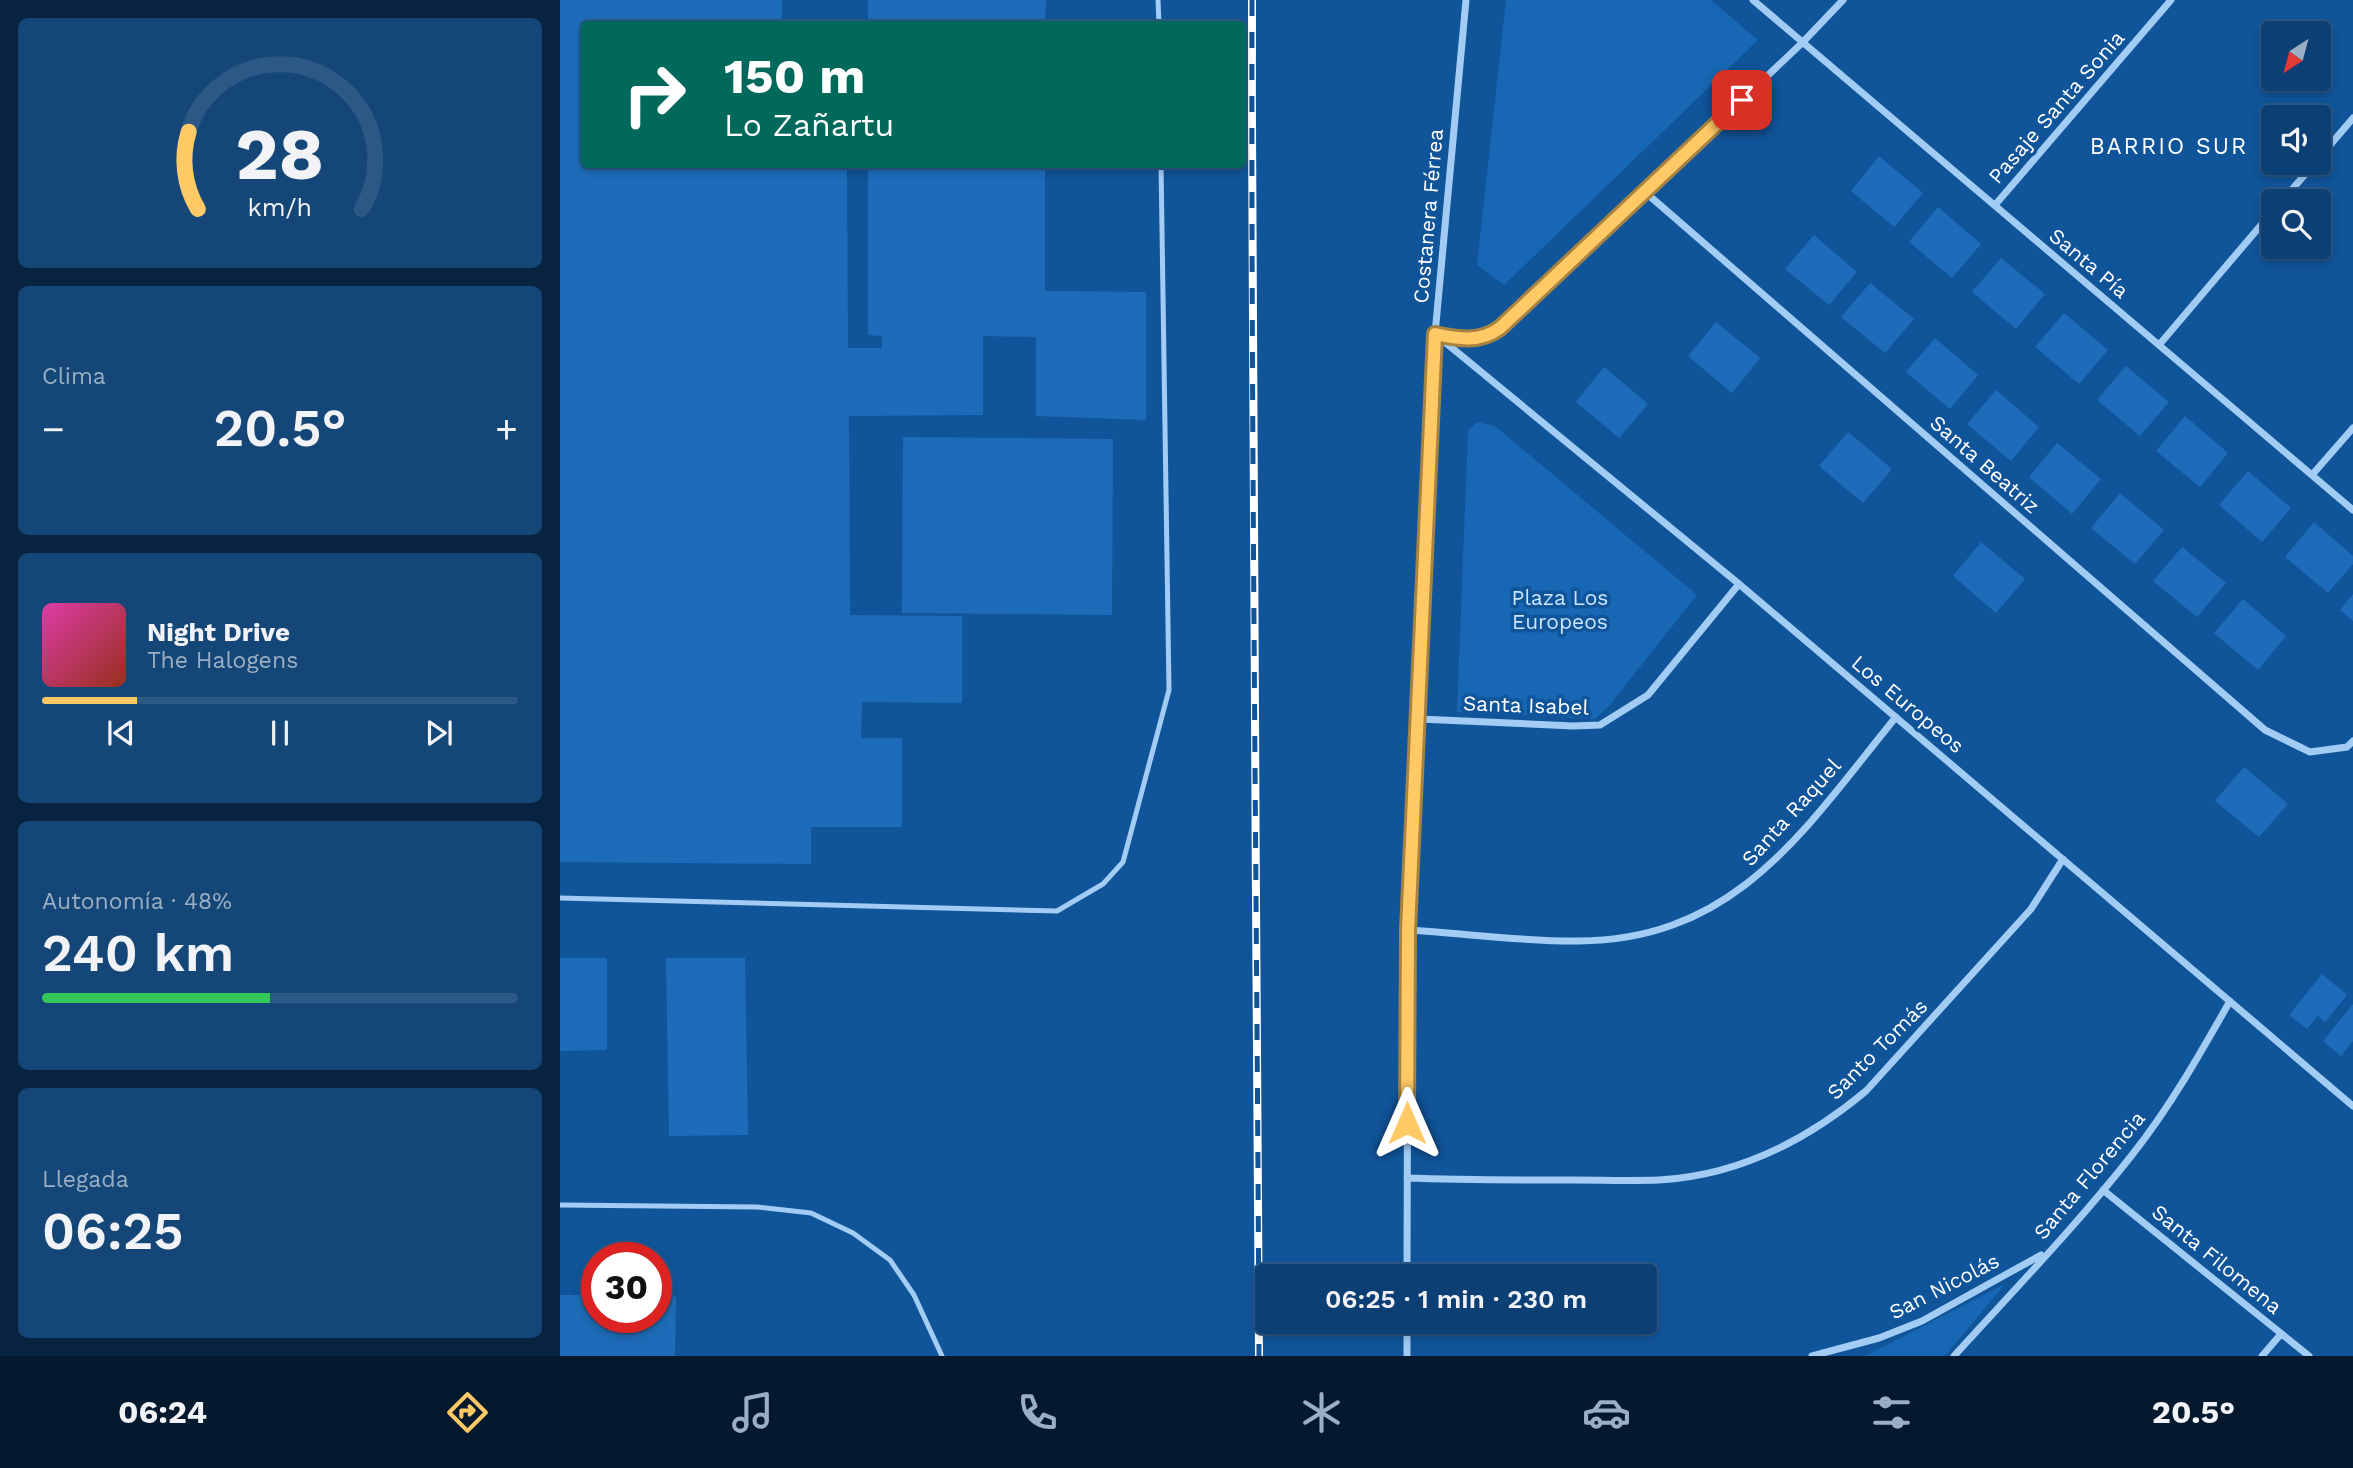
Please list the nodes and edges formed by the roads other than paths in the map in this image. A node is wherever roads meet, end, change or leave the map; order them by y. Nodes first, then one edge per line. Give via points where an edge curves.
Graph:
1 (1158, 0) edge
2 (1466, 0) edge
3 (1753, 0) edge
4 (1843, 0) edge
5 (2171, 0) edge
6 (1159, 21) edge
7 (1802, 43) junction
8 (2353, 118) edge
9 (2331, 144) edge
10 (1161, 168) edge
11 (2305, 175) edge
12 (2292, 189) edge
13 (1645, 192) junction
14 (1995, 205) junction
15 (2261, 225) edge
16 (1435, 334) junction
17 (2159, 345) junction
18 (2353, 428) edge
19 (2312, 475) junction
20 (2353, 510) edge
21 (1739, 584) junction
22 (1896, 717) junction
23 (1419, 719) junction
24 (2353, 741) edge
25 (2063, 859) junction
26 (560, 898) edge
27 (1408, 930) junction
28 (2230, 1001) junction
29 (2353, 1106) edge
30 (1407, 1178) junction
31 (2103, 1190) junction
32 (560, 1205) edge
33 (2049, 1251) junction
34 (1407, 1264) edge
35 (1407, 1334) edge
36 (2281, 1334) junction
37 (942, 1356) edge
38 (1407, 1356) edge
39 (1812, 1356) edge
40 (1954, 1356) edge
41 (2262, 1356) edge
42 (2309, 1356) edge

1 - 6 lane
2 - 16 street, Costanera Férrea
3 - 7 street, Santa Pía
4 - 7 street
5 - 14 street, Pasaje Santa Sonia
7 - 13 street
7 - 14 street, Santa Pía
8 - 9 street
10 - 26 lane via 1169,690 1123,862 1102,884 1058,911
11 - 12 street
13 - 16 street via 1493,334 1460,339
13 - 24 street, Santa Beatriz via 2265,730 2310,752 2347,747
14 - 17 street, Santa Pía
15 - 17 street
16 - 21 street, Los Europeos
16 - 23 street, Costanera Férrea
17 - 19 street, Santa Pía
18 - 19 street
19 - 20 street, Santa Pía
21 - 22 street, Los Europeos
21 - 23 street, Santa Isabel via 1648,695 1600,725
22 - 25 street, Los Europeos
22 - 27 street, Santa Raquel via 1776,860 1732,895 1693,917 1636,935 1577,941
23 - 27 street, Costanera Férrea
25 - 28 street, Los Europeos
25 - 30 street, Santo Tomás via 2031,909 1866,1091 1840,1114 1773,1153 1736,1166 1660,1180
27 - 30 street, Costanera Férrea
28 - 29 street, Los Europeos
28 - 31 street, Santa Florencia via 2160,1117
30 - 34 street, Costanera Férrea
31 - 33 street, Santa Florencia
31 - 36 street, Santa Filomena
32 - 37 lane via 757,1207 811,1213 853,1233 890,1260 914,1295
33 - 39 street, San Nicolás via 1922,1321
33 - 40 street, Santa Florencia
35 - 38 street
36 - 41 street
36 - 42 street, Santa Filomena

